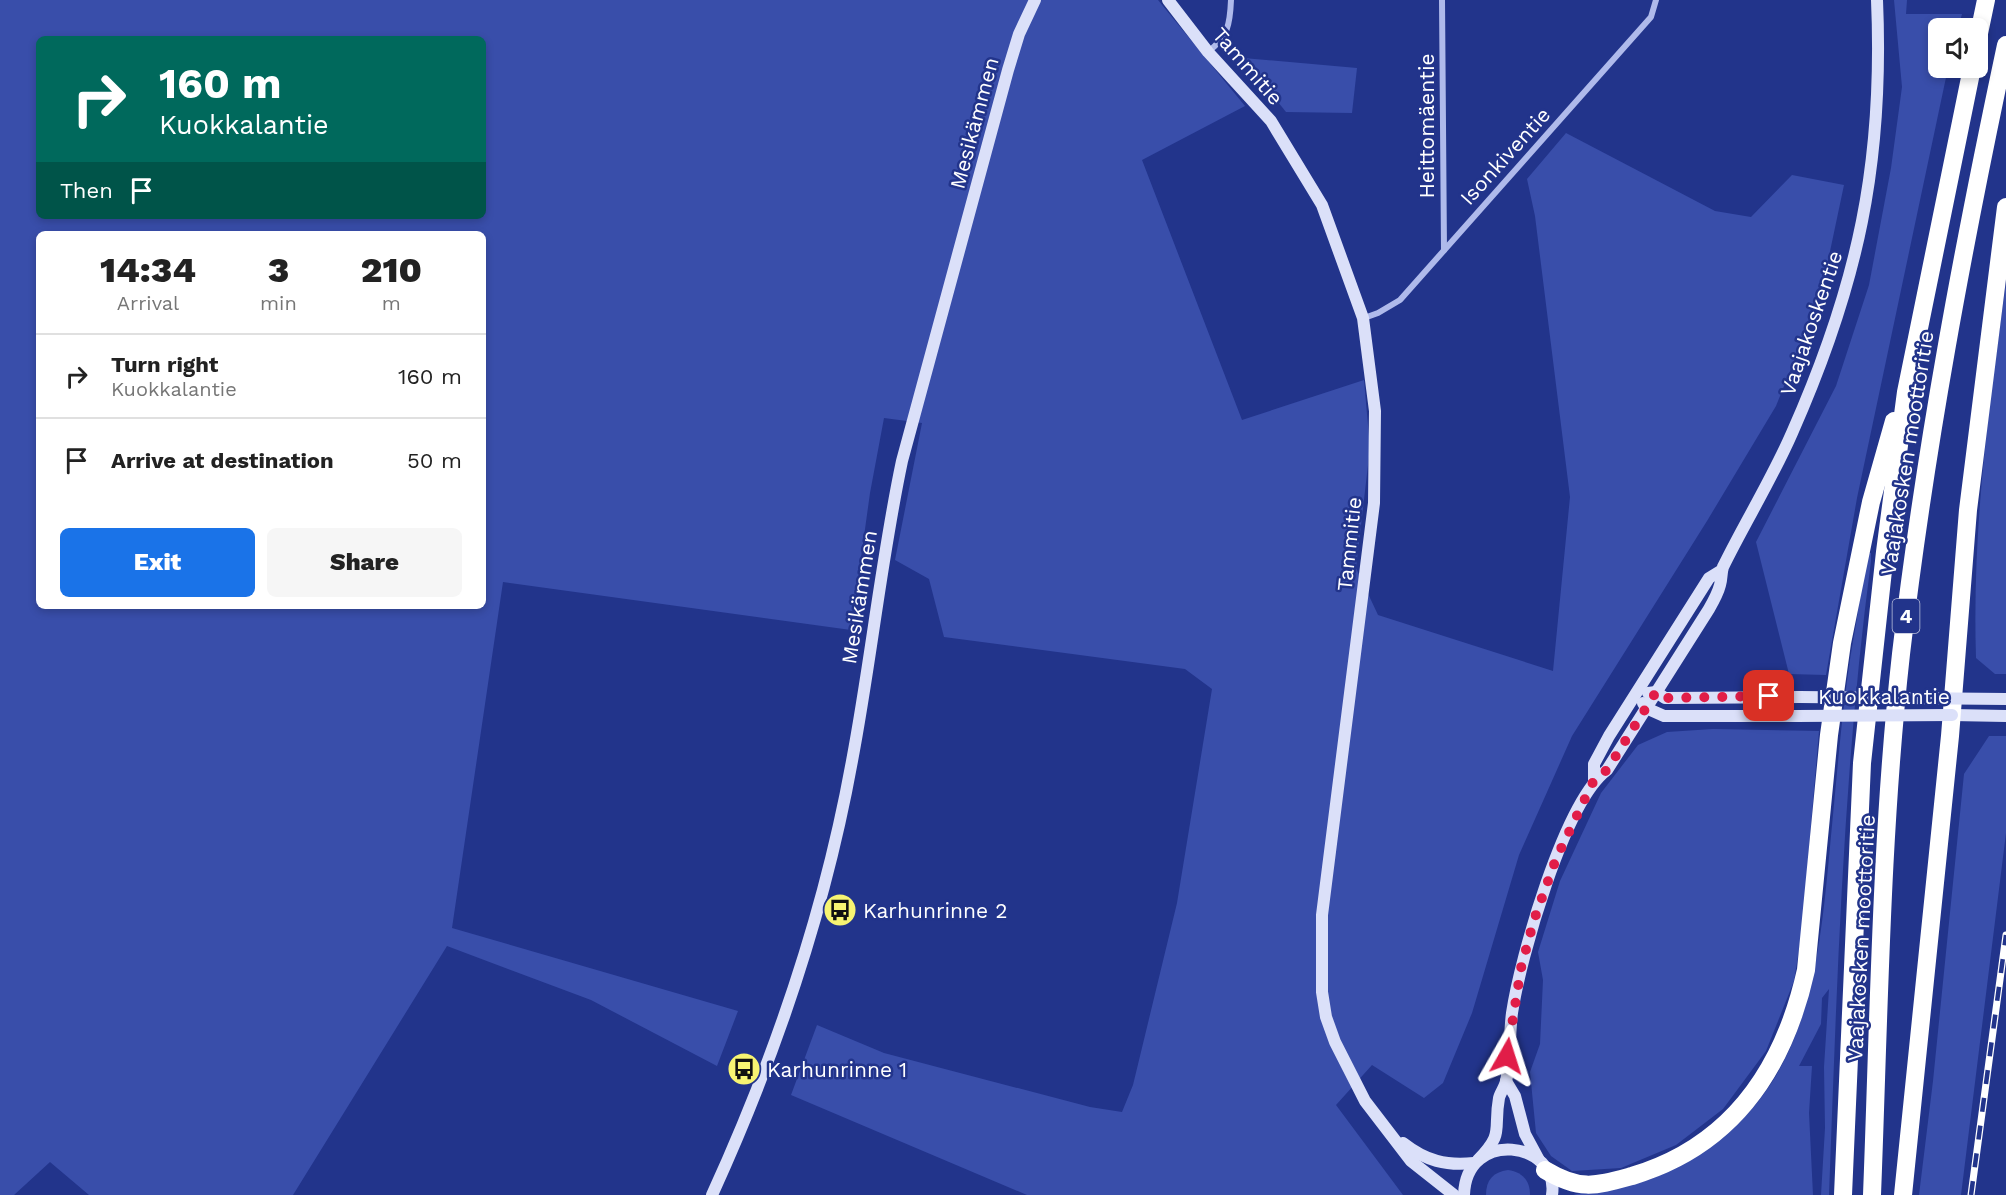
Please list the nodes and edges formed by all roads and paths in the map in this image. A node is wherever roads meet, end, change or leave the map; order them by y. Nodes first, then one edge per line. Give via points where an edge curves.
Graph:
1 (1035, 0) edge
2 (1168, 0) edge
3 (1231, 0) edge
4 (1442, 0) edge
5 (1656, 0) edge
6 (1877, 0) edge
7 (1986, 0) edge
8 (1982, 18) edge
9 (2006, 45) edge
10 (1208, 52) junction
11 (1970, 78) edge
12 (2006, 207) edge
13 (1444, 251) junction
14 (1363, 318) junction
15 (1906, 392) junction
16 (1722, 570) junction
17 (1656, 692) junction
18 (1638, 694) junction
19 (2006, 699) edge
20 (1952, 707) junction
21 (1646, 708) junction
22 (2006, 716) edge
23 (1594, 780) junction
24 (1506, 1081) junction
25 (1389, 1132) junction
26 (1476, 1161) junction
27 (1543, 1167) junction
28 (712, 1195) edge
29 (1454, 1195) edge
30 (1464, 1195) edge
31 (1552, 1195) edge
32 (1843, 1195) edge
33 (1872, 1195) edge
34 (1903, 1195) edge

1 - 28 street, Mesikämmen via 1008,70 902,461 852,762 823,886 763,1075
2 - 10 street, Tammitie
3 - 10 street via 1224,40
4 - 13 street, Heittomäentie
5 - 13 street, Isonkiventie via 1651,17
6 - 16 street, Vaajakoskentie via 1879,94 1866,210 1854,262 1828,348 1792,435
7 - 8 highway
9 - 33 highway, Vaajakosken moottoritie / 4 via 1942,363 1901,657 1882,933
10 - 14 street, Tammitie via 1271,121 1322,205
11 - 15 highway, Vaajakosken moottoritie / 4
12 - 20 highway via 1968,510
13 - 14 street, Isonkiventie via 1400,300
14 - 25 street, Tammitie via 1375,411 1374,503 1326,880 1321,960 1326,1017 1335,1042 1365,1101
15 - 27 highway via 1887,439 1842,643 1806,970 1779,1053 1736,1116 1682,1158 1635,1175 1589,1185 1563,1182
15 - 32 highway, Vaajakosken moottoritie / 4 via 1862,764
16 - 17 street, Vaajakoskentie via 1721,584 1709,609
16 - 18 street, Vaajakoskentie via 1709,578
17 - 18 street, Kuokkalantie
17 - 20 street, Kuokkalantie, bridge via 1665,698 1799,697
17 - 21 street, Vaajakoskentie
18 - 21 street
18 - 23 street, Vaajakoskentie via 1594,764
19 - 20 street, Kuokkalantie, bridge
20 - 21 street, Kuokkalantie, bridge via 1797,716 1664,716
20 - 22 street, Kuokkalantie
20 - 34 highway
21 - 23 street, Vaajakoskentie via 1607,770
23 - 24 street, Vaajakoskentie via 1556,859 1534,920 1512,1011
24 - 26 street, Vaajakoskentie via 1499,1098 1496,1138
24 - 27 street, Vaajakoskentie via 1515,1096 1525,1134
25 - 26 street, Tammitie via 1415,1152 1438,1163
25 - 29 street, Tammitie via 1425,1175
26 - 27 street via 1509,1148 1522,1150
26 - 30 street, Vaajakoskentie via 1467,1176
27 - 31 street, Vaajakoskentie

